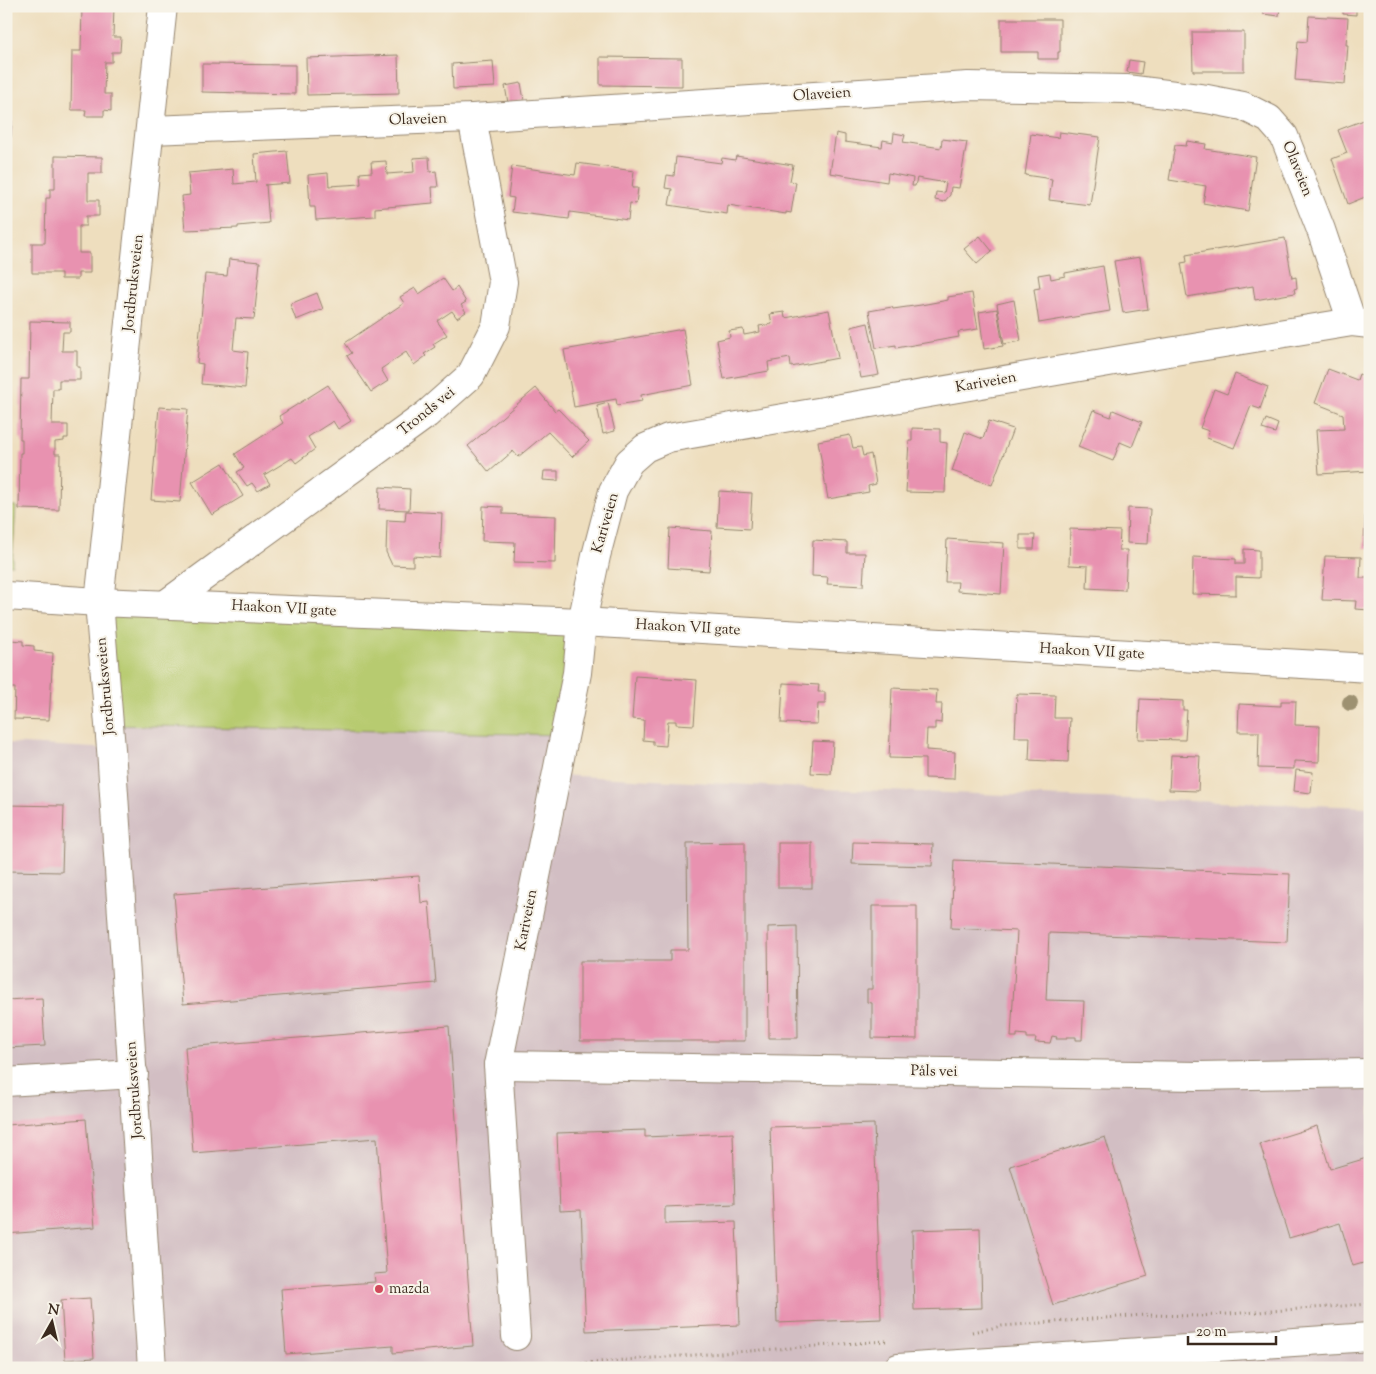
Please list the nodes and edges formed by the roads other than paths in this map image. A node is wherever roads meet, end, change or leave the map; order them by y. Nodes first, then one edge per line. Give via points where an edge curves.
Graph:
1 (163, 6) edge
2 (472, 118) junction
3 (150, 130) junction
4 (1361, 323) edge
5 (6, 596) edge
6 (99, 602) junction
7 (166, 604) junction
8 (582, 622) junction
9 (1370, 668) edge
10 (498, 1065) junction
11 (1370, 1073) edge
12 (134, 1074) junction
13 (6, 1082) edge
14 (516, 1336) dead end
15 (1370, 1337) edge
16 (1057, 1362) edge
17 (152, 1368) edge
18 (898, 1368) edge

1 - 3 main road, Jordbruksveien
2 - 3 main road, Olaveien
2 - 4 main road, Olaveien via 968,86 1126,89 1243,106 1270,119 1284,136
2 - 7 main road, Tronds vei via 503,282 496,326 471,375 427,414
3 - 6 main road, Jordbruksveien
4 - 8 main road, Kariveien via 1117,360 668,438 645,448 629,462 613,492
5 - 6 main road, Haakon VII gate
6 - 7 main road, Haakon VII gate
6 - 12 main road, Jordbruksveien
7 - 8 main road, Haakon VII gate
8 - 9 main road, Haakon VII gate
8 - 10 main road, Kariveien via 576,673
10 - 11 main road, Påls vei via 1198,1076
10 - 14 main road, Kariveien
12 - 13 main road
12 - 17 main road, Jordbruksveien
15 - 16 main road
16 - 18 main road

